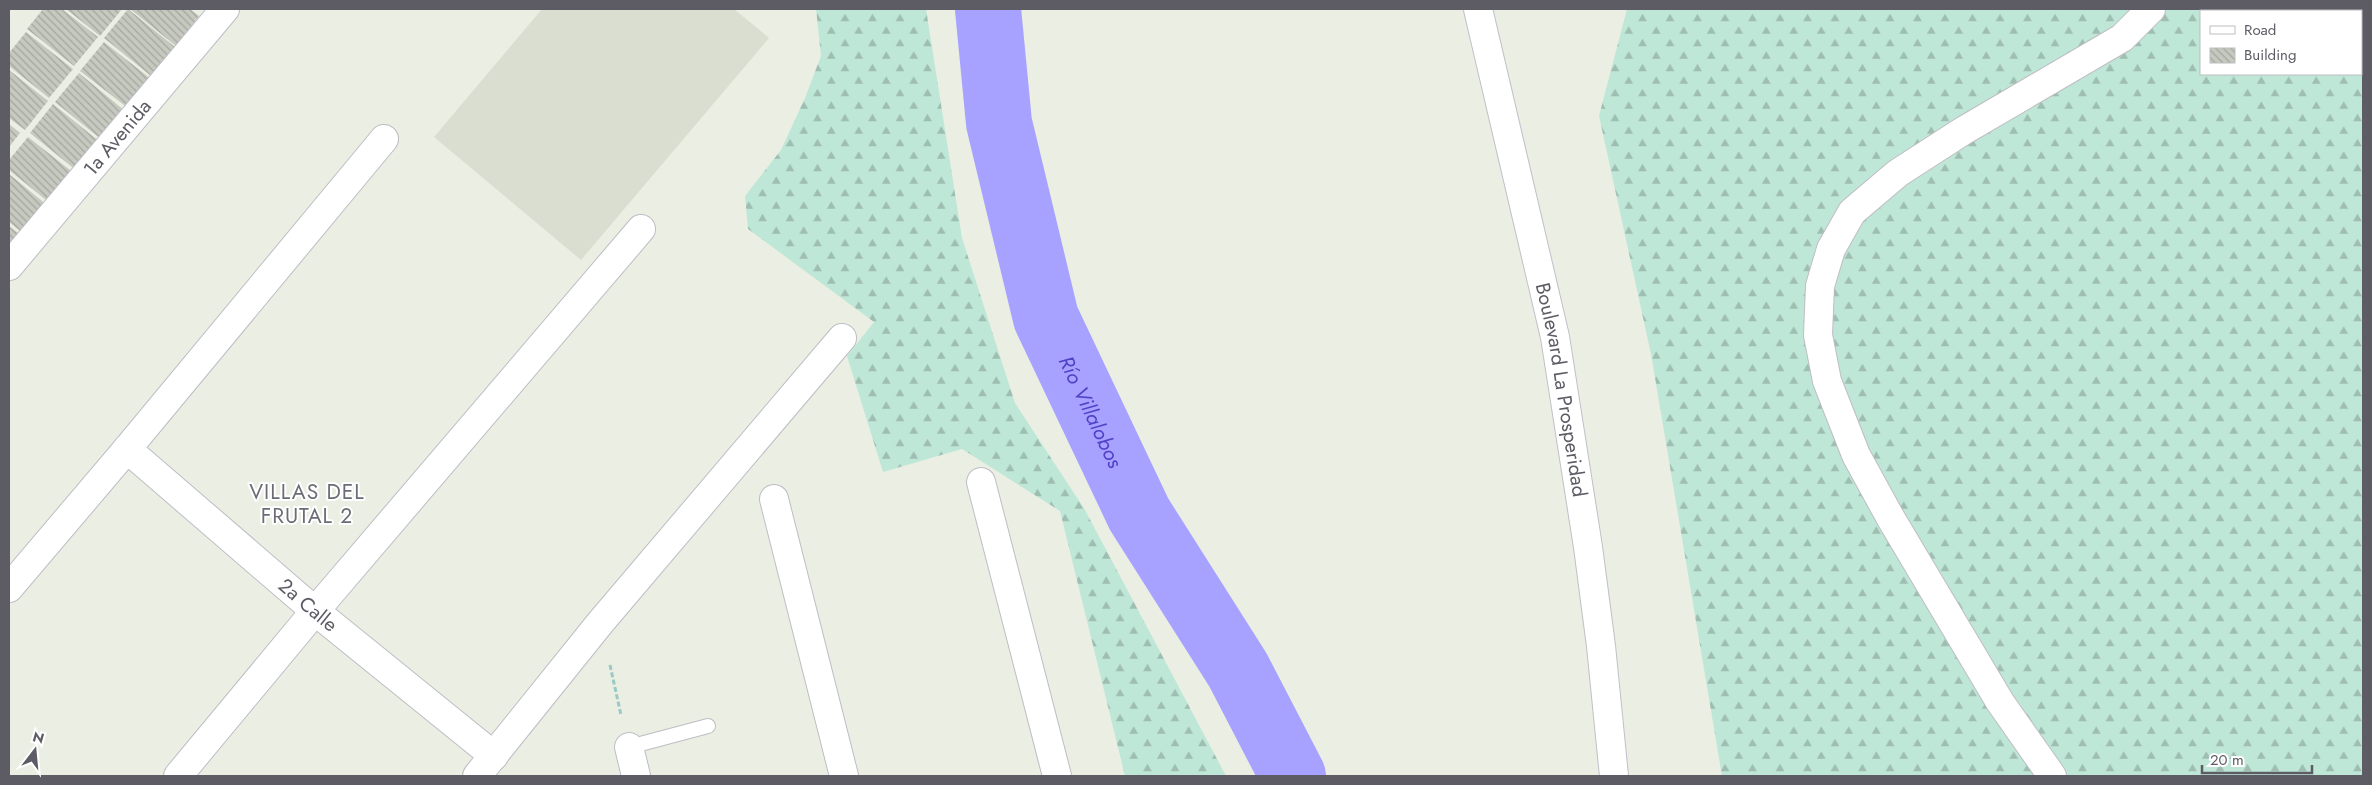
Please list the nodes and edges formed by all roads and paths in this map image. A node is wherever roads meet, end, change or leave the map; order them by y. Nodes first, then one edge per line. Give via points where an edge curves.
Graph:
1 (225, 9) edge
2 (1478, 9) edge
3 (2151, 9) edge
4 (384, 139) dead end
5 (641, 229) dead end
6 (9, 266) edge
7 (842, 338) dead end
8 (127, 449) junction
9 (981, 482) dead end
10 (774, 499) dead end
11 (9, 588) edge
12 (315, 611) junction
13 (600, 624) junction
14 (708, 726) dead end
15 (629, 747) junction
16 (485, 766) edge
17 (178, 776) edge
18 (636, 776) edge
19 (844, 776) edge
20 (1058, 776) edge
21 (1614, 776) edge
22 (2052, 776) edge

1 - 6 street, 1a Avenida
2 - 21 street, Boulevard La Prosperidad via 1555,337 1590,556
3 - 22 street via 2122,38 1898,173 1852,212 1831,249 1820,286 1818,335 1827,382 1856,455 2000,702
4 - 8 street
5 - 12 street
7 - 13 street
8 - 11 street
8 - 12 street, 2a Calle
9 - 20 street
10 - 19 street
12 - 16 street, 2a Calle
12 - 17 street
13 - 15 path
13 - 16 street
14 - 15 lane
15 - 18 street

